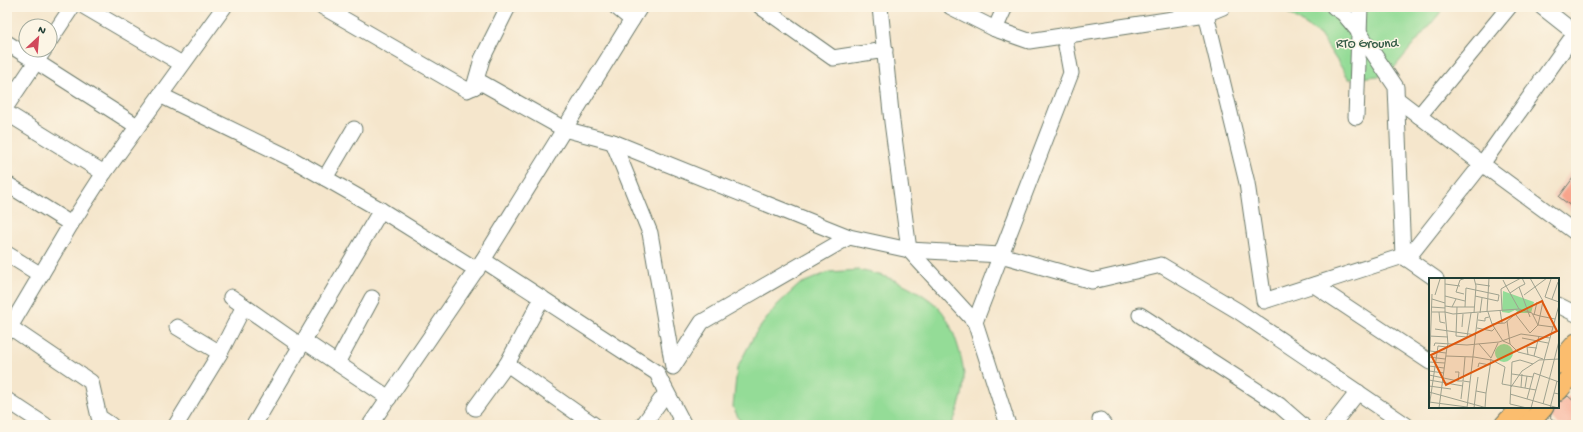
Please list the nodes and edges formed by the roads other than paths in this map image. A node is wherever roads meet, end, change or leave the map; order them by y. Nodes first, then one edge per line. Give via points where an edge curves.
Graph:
1 (72, 7) edge
2 (84, 7) edge
3 (224, 7) edge
4 (323, 7) edge
5 (508, 7) edge
6 (616, 7) edge
7 (640, 7) edge
8 (761, 7) edge
9 (880, 7) edge
10 (950, 7) edge
11 (1005, 7) edge
12 (1223, 7) edge
13 (1334, 7) edge
14 (1360, 7) edge
15 (1509, 7) edge
16 (1542, 7) edge
17 (1206, 14) junction
18 (632, 20) junction
19 (58, 28) edge
20 (995, 29) junction
21 (1359, 32) junction
22 (1576, 32) edge
23 (1064, 35) junction
24 (7, 43) edge
25 (18, 47) edge
26 (884, 50) junction
27 (39, 58) edge
28 (43, 58) edge
29 (182, 64) junction
30 (474, 87) junction
31 (160, 95) junction
32 (1397, 99) junction
33 (7, 105) edge
34 (7, 113) edge
35 (1419, 116) junction
36 (1356, 117) dead end
37 (137, 126) junction
38 (354, 129) dead end
39 (564, 129) junction
40 (612, 142) junction
41 (1482, 164) junction
42 (104, 173) junction
43 (325, 178) junction
44 (7, 184) edge
45 (381, 210) junction
46 (71, 224) junction
47 (1576, 233) edge
48 (849, 237) junction
49 (909, 250) junction
50 (7, 254) edge
51 (1001, 255) junction
52 (1405, 257) junction
53 (480, 265) junction
54 (41, 275) junction
55 (1435, 278) edge
56 (1314, 285) junction
57 (231, 298) dead end
58 (372, 298) dead end
59 (542, 298) junction
60 (1264, 301) junction
61 (244, 306) junction
62 (1559, 306) edge
63 (1238, 311) junction
64 (1576, 314) edge
65 (1140, 315) dead end
66 (975, 322) junction
67 (8, 328) edge
68 (178, 328) dead end
69 (303, 344) junction
70 (1575, 347) edge
71 (220, 353) junction
72 (1429, 361) edge
73 (337, 363) junction
74 (1559, 363) edge
75 (507, 364) junction
76 (1576, 370) edge
77 (657, 373) junction
78 (1559, 390) edge
79 (1358, 392) junction
80 (389, 398) junction
81 (7, 400) edge
82 (475, 408) dead end
83 (1519, 408) edge
84 (1543, 408) edge
85 (45, 425) edge
86 (111, 425) edge
87 (176, 425) edge
88 (254, 425) edge
89 (370, 425) edge
90 (594, 425) edge
91 (643, 425) edge
92 (684, 425) edge
93 (1008, 425) edge
94 (1302, 425) edge
95 (1332, 425) edge
96 (1406, 425) edge
97 (1504, 425) edge
98 (1528, 425) edge

1 - 19 street
2 - 29 street
3 - 29 street
4 - 30 street via 467,90
5 - 30 street via 482,59
6 - 18 street
7 - 18 street
8 - 26 street via 833,58
9 - 26 street
10 - 20 street
11 - 20 street
12 - 17 street
13 - 21 street via 1343,13
14 - 21 street
15 - 35 street
16 - 22 street
17 - 23 street
17 - 60 street via 1247,183
18 - 39 street
20 - 23 street via 1029,41
21 - 32 street via 1396,87
21 - 36 street
22 - 41 street
23 - 51 street via 1072,73
24 - 25 street
26 - 49 street
27 - 33 street
28 - 37 street
29 - 31 street
30 - 39 street via 482,83
31 - 37 street
31 - 43 street via 290,158
32 - 35 street
32 - 52 street
34 - 42 street
35 - 41 street
37 - 42 street
38 - 43 street
39 - 40 street
39 - 53 street
40 - 48 street
40 - 48 street via 650,233 673,367 702,322
41 - 47 street
41 - 52 street
42 - 46 street
43 - 45 street
44 - 46 street
45 - 53 street
45 - 69 street
46 - 54 street
48 - 49 street
49 - 51 street
49 - 66 street
50 - 54 street
51 - 63 street via 1092,281 1161,265
51 - 66 street
52 - 55 street
52 - 56 street
53 - 59 street
53 - 80 street
54 - 67 street
56 - 60 street
56 - 72 street
57 - 61 street
58 - 73 street
59 - 75 street
59 - 77 street
60 - 63 street
61 - 69 street
61 - 71 street
62 - 64 street
63 - 79 street
65 - 94 street via 1280,405
66 - 93 street
67 - 86 street via 91,382 99,416
68 - 71 street
69 - 73 street
69 - 88 street
70 - 74 main road
71 - 87 street
73 - 80 street
75 - 82 street
75 - 90 street
76 - 78 main road
77 - 91 street via 666,393
77 - 92 street
79 - 95 street
79 - 96 street
80 - 89 street
81 - 85 street
83 - 97 main road
84 - 98 main road

